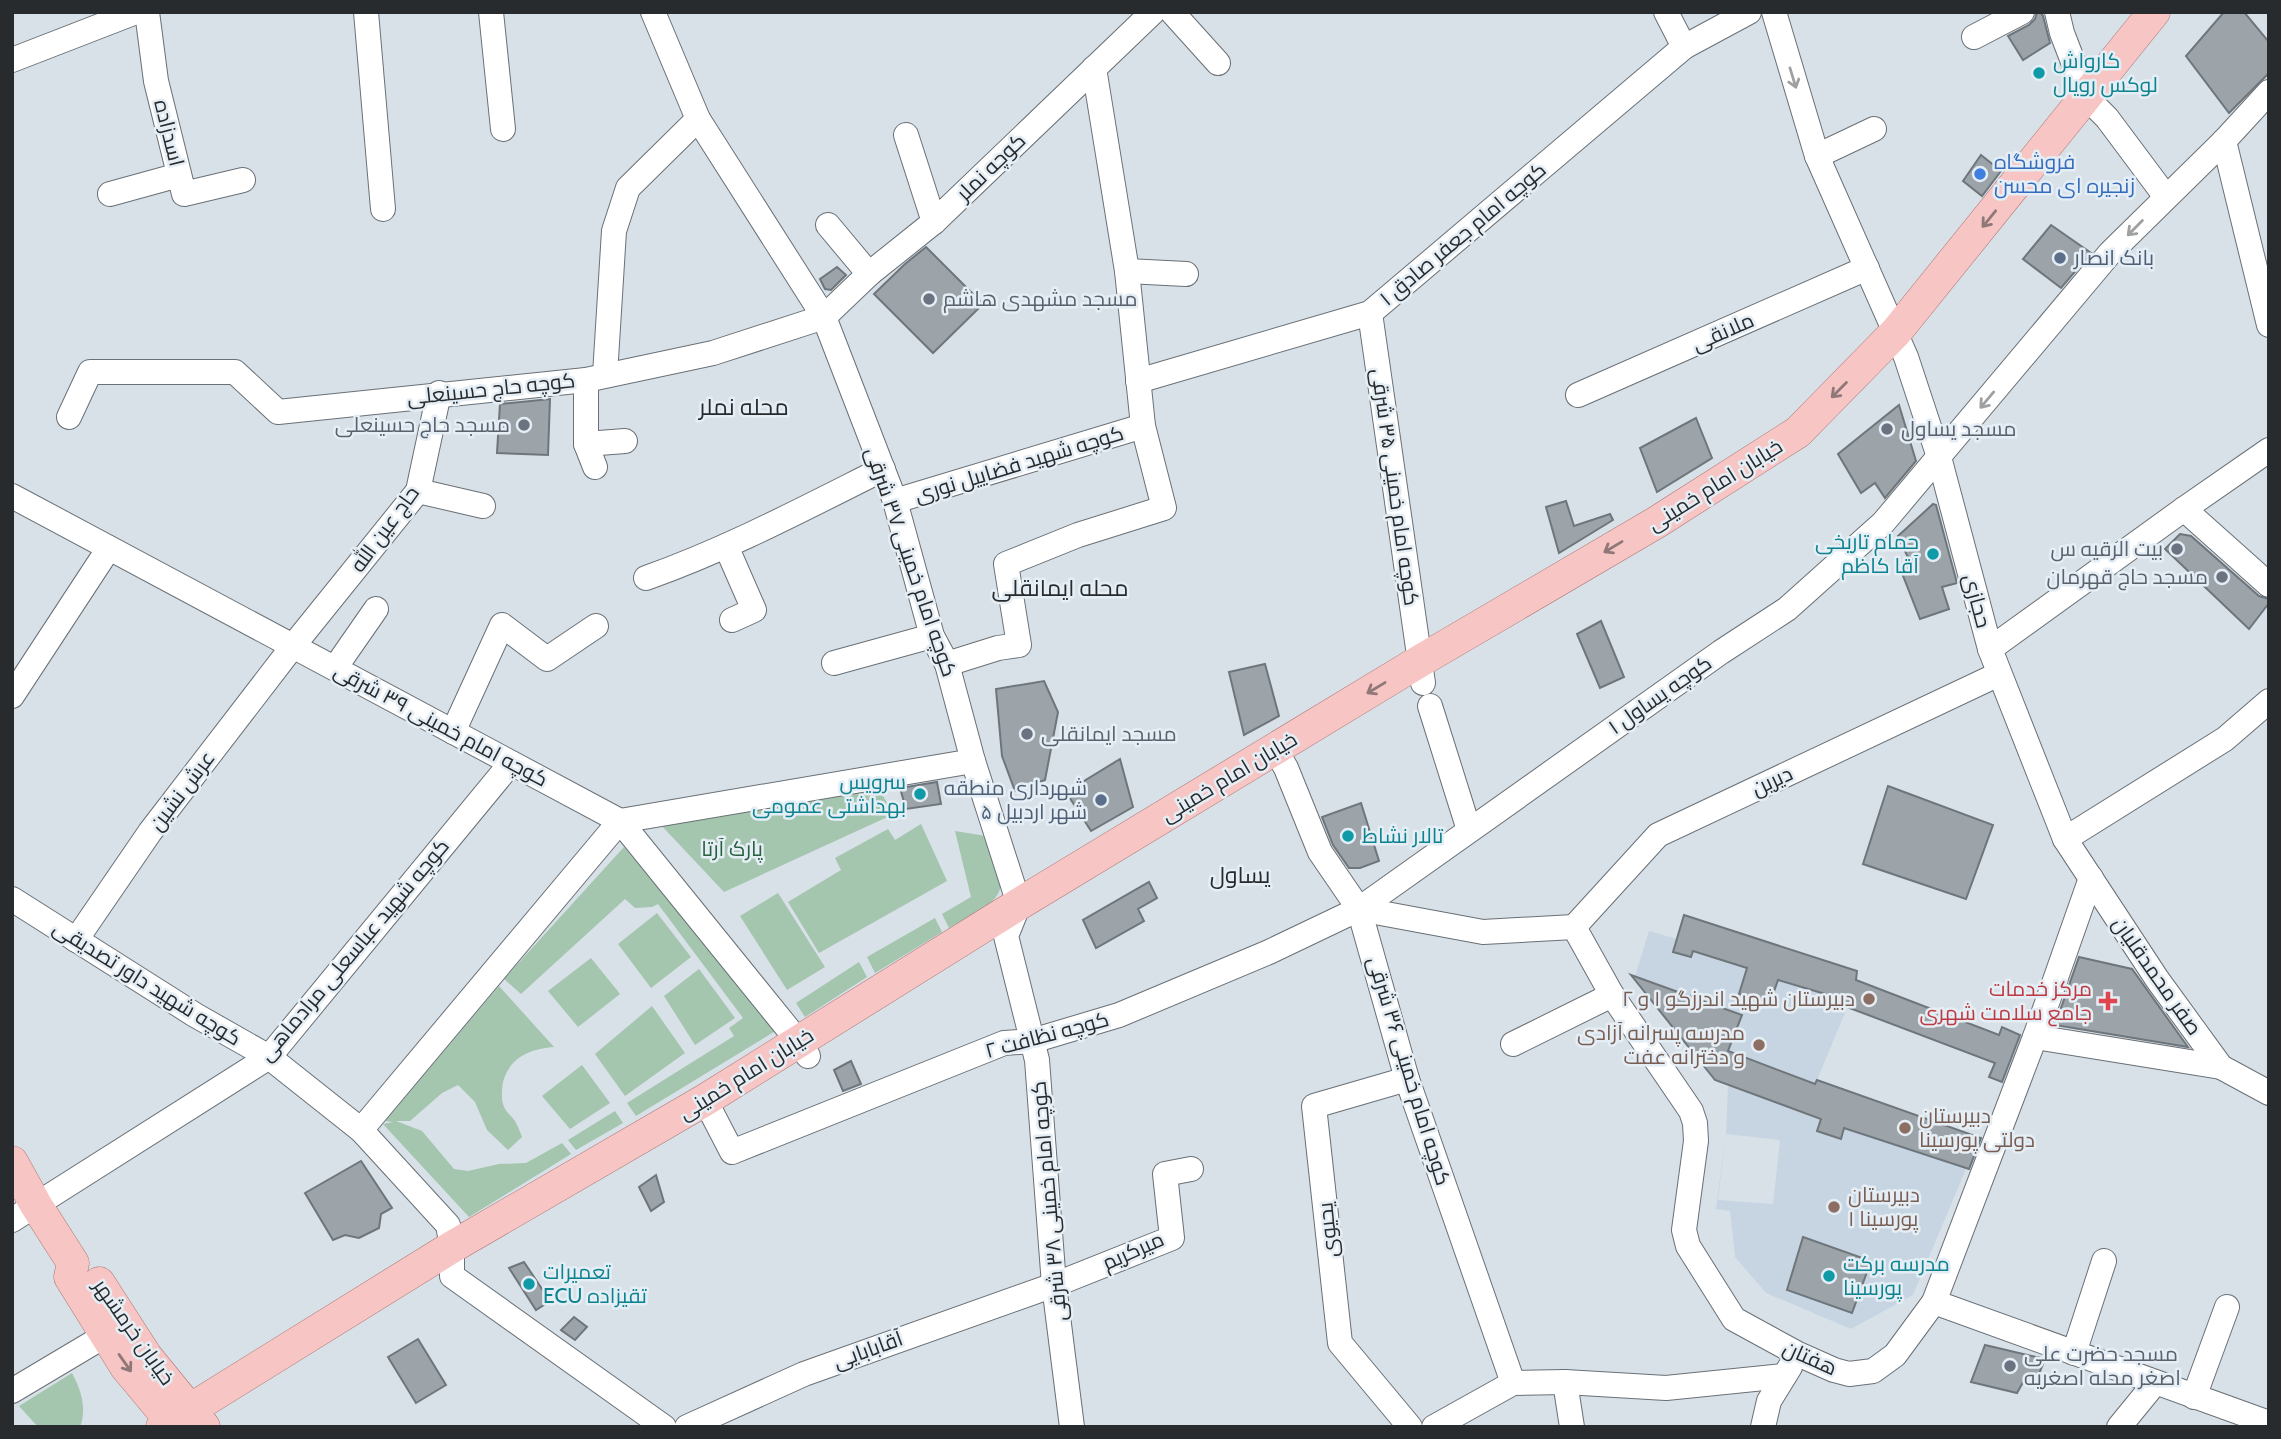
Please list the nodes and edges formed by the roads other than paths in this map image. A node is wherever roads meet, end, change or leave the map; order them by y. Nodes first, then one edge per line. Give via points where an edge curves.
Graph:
1 (136, 12) edge
2 (147, 12) edge
3 (366, 12) edge
4 (491, 12) edge
5 (653, 12) edge
6 (1153, 12) edge
7 (1172, 12) edge
8 (1666, 12) edge
9 (1749, 12) edge
10 (1774, 12) edge
11 (2022, 12) edge
12 (2057, 12) edge
13 (2154, 12) edge
14 (1974, 37) dead end
15 (1684, 47) junction
16 (12, 60) edge
17 (1218, 63) dead end
18 (1094, 68) junction
19 (2269, 92) edge
20 (2087, 98) junction
21 (698, 119) junction
22 (503, 129) dead end
23 (1874, 129) dead end
24 (906, 135) dead end
25 (2224, 141) junction
26 (1817, 156) junction
27 (179, 174) junction
28 (243, 180) dead end
29 (110, 194) dead end
30 (2166, 197) junction
31 (383, 209) dead end
32 (934, 222) junction
33 (828, 225) dead end
34 (1867, 268) junction
35 (1128, 271) junction
36 (869, 274) junction
37 (1185, 274) dead end
38 (1370, 313) junction
39 (824, 317) junction
40 (2269, 325) edge
41 (1901, 345) junction
42 (595, 377) junction
43 (1138, 381) junction
44 (439, 393) junction
45 (1578, 395) dead end
46 (69, 417) dead end
47 (1143, 426) junction
48 (625, 441) dead end
49 (586, 444) junction
50 (2269, 450) edge
51 (1939, 457) junction
52 (595, 467) dead end
53 (883, 469) junction
54 (418, 491) junction
55 (12, 496) edge
56 (895, 501) junction
57 (483, 506) dead end
58 (2184, 509) junction
59 (726, 545) junction
60 (109, 548) junction
61 (646, 578) dead end
62 (2269, 585) edge
63 (376, 609) dead end
64 (732, 620) dead end
65 (596, 626) dead end
66 (932, 636) junction
67 (293, 646) junction
68 (1990, 649) junction
69 (834, 663) dead end
70 (947, 664) junction
71 (334, 668) junction
72 (1999, 674) junction
73 (1424, 683) junction
74 (12, 696) edge
75 (2269, 701) edge
76 (453, 732) junction
77 (1281, 759) junction
78 (973, 761) junction
79 (511, 763) junction
80 (620, 821) junction
81 (1469, 830) junction
82 (2065, 839) junction
83 (2091, 878) junction
84 (12, 899) edge
85 (1019, 904) junction
86 (1359, 909) junction
87 (1574, 927) junction
88 (76, 940) junction
89 (1612, 995) junction
90 (2035, 1037) junction
91 (1032, 1041) junction
92 (1513, 1044) dead end
93 (803, 1049) junction
94 (269, 1057) junction
95 (2221, 1067) junction
96 (1407, 1079) junction
97 (2269, 1093) edge
98 (709, 1107) junction
99 (361, 1130) junction
100 (12, 1162) edge
101 (1191, 1169) dead end
102 (24, 1212) edge
103 (2104, 1261) dead end
104 (452, 1262) junction
105 (74, 1263) junction
106 (1054, 1285) junction
107 (1934, 1302) junction
108 (2227, 1307) dead end
109 (106, 1335) junction
110 (2074, 1353) junction
111 (1798, 1354) junction
112 (1784, 1376) junction
113 (1565, 1382) junction
114 (1513, 1383) junction
115 (2155, 1383) junction
116 (12, 1391) edge
117 (2194, 1397) junction
118 (181, 1422) edge
119 (2269, 1423) edge
120 (664, 1427) edge
121 (687, 1427) edge
122 (1072, 1427) edge
123 (1410, 1427) edge
124 (1434, 1427) edge
125 (1572, 1427) edge
126 (1763, 1427) edge
127 (2119, 1427) edge

1 - 16 street
2 - 27 street, اسدزاده via 156,81
3 - 31 street
4 - 22 street
5 - 21 street, کوچه امام خمینی ۳۷ شرقی
6 - 18 street, کوچه نملر
7 - 17 street
8 - 15 street
9 - 15 street, کوچه امام جعفر صادق ۱
10 -> 26 street, حجازی
11 - 14 street
12 - 20 street
13 - 20 main road, خیابان امام خمینی
15 - 38 street, کوچه امام جعفر صادق ۱
18 - 32 street, کوچه نملر
18 - 35 street
19 - 25 street, کوچه یساول ۱
20 - 30 street
20 -> 41 main road, خیابان امام خمینی
21 - 39 street, کوچه امام خمینی ۳۷ شرقی
21 - 42 street via 628,188 614,231
23 - 26 street
24 - 32 street
25 - 30 street, کوچه یساول ۱
25 - 40 street
26 - 34 street, حجازی
27 - 28 street, اسدزاده via 184,194
27 - 29 street
30 -> 51 street, کوچه یساول ۱ via 2110,253
32 - 36 street, کوچه نملر
33 - 36 street
34 - 41 street, حجازی
34 - 45 street, ملانقی
35 - 37 street
35 - 43 street
36 - 39 street, کوچه نملر
38 - 43 street, کوچه امام جعفر صادق ۱
38 - 73 street, کوچه امام خمینی ۳۵ شرقی
39 - 42 street, کوچه حاج حسینعلی via 713,353
39 - 53 street, کوچه امام خمینی ۳۷ شرقی
41 - 51 street, حجازی
41 -> 73 main road, خیابان امام خمینی via 1798,432 1657,522
42 - 44 street, کوچه حاج حسینعلی
42 - 49 street
43 - 47 street
44 - 46 street, کوچه حاج حسینعلی via 278,412 235,372 90,372
44 - 54 street, حاج عین الله
47 - 56 street, کوچه شهید فضاییل نوری
47 - 70 street via 1164,508 1006,564 1019,645
48 - 49 street
49 - 52 street
50 - 58 street
51 - 68 street, حجازی
51 - 81 street, کوچه یساول ۱ via 1882,523 1787,609
53 - 56 street, کوچه امام خمینی ۳۷ شرقی
53 - 59 street
54 - 57 street
54 - 67 street, حاج عین الله
55 - 60 street, کوچه امام خمینی ۳۹ شرقی
56 - 66 street, کوچه امام خمینی ۳۷ شرقی
58 - 62 street
58 - 68 street
59 - 61 street
59 - 64 street via 754,610
60 - 67 street, کوچه امام خمینی ۳۹ شرقی
60 - 74 street
63 - 71 street
65 - 76 street via 547,659 502,625
66 - 69 street
66 - 70 street, کوچه امام خمینی ۳۷ شرقی
67 - 71 street, کوچه امام خمینی ۳۹ شرقی
67 - 88 street, عرش نشین via 150,832
68 - 72 street, حجازی
70 - 78 street, کوچه امام خمینی ۳۷ شرقی
71 - 76 street, کوچه امام خمینی ۳۹ شرقی
72 - 82 street, حجازی
72 - 87 street, دیرین via 1658,835
73 -> 77 main road, خیابان امام خمینی
73 - 81 street, کوچه امام خمینی ۳۵ شرقی
75 - 82 street via 2225,739
76 - 79 street, کوچه امام خمینی ۳۹ شرقی
77 - 85 main road, خیابان امام خمینی
77 - 86 street, کوچه امام خمینی ۳۶ شرقی via 1320,852
78 - 80 street
78 - 85 street, کوچه امام خمینی ۳۷ شرقی
79 - 80 street, کوچه امام خمینی ۳۹ شرقی
79 - 94 street, کوچه شهید عباسعلی مرادماهی
80 - 93 street, کوچه امام خمینی ۳۹ شرقی
80 - 99 street
81 - 86 street, کوچه یساول ۱
82 - 83 street, صفر محمدقلیان
83 - 90 street, هفتان
83 - 95 street, صفر محمدقلیان
84 - 88 street, کوچه شهید داور تصدیقی
85 - 91 street, کوچه امام خمینی ۳۸ شرقی via 1006,936
85 - 93 main road, خیابان امام خمینی
86 - 87 street via 1483,932
86 - 91 street, کوچه نظافت ۲ via 1119,1015
86 - 96 street, کوچه امام خمینی ۳۶ شرقی
87 - 89 street, هفتان
88 - 94 street, کوچه شهید داور تصدیقی
89 - 92 street
89 - 111 street, هفتان via 1691,1111 1695,1124 1684,1230 1688,1246 1734,1320
90 - 95 street
90 - 107 street, هفتان
91 - 98 street, کوچه نظافت ۲ via 1004,1043 732,1152
91 - 106 street, کوچه امام خمینی ۳۸ شرقی
93 - 98 main road, خیابان امام خمینی
94 - 99 street, کوچه شهید داور تصدیقی
94 - 102 street, کوچه شهید عباسعلی مرادماهی
95 - 97 street, صفر محمدقلیان
96 - 114 street, کوچه امام خمینی ۳۶ شرقی
96 - 123 street, یحیوی via 1314,1106 1340,1343
98 - 104 main road, خیابان امام خمینی
99 - 104 street, کوچه شهید داور تصدیقی via 448,1225
100 - 102 main road, خیابان خرمشهر
101 - 106 street, میرکریم via 1166,1174 1172,1238
102 - 105 main road, خیابان خرمشهر
103 - 110 street
104 - 118 main road, خیابان امام خمینی
104 - 120 street
105 - 109 main road, خیابان خرمشهر via 69,1277
105 - 118 main road, خیابان خرمشهر via 88,1265 146,1356
106 - 121 street, آقابابایی via 804,1374
106 - 122 street, کوچه امام خمینی ۳۸ شرقی
107 - 110 street
107 - 111 street, هفتان via 1895,1355 1873,1371 1849,1374
108 - 117 street
109 - 116 street
109 -> 118 main road, خیابان خرمشهر via 126,1367
110 - 115 street
111 - 112 street
112 - 113 street via 1666,1388
112 - 126 street via 1769,1401
113 - 114 street
113 - 125 street
114 - 124 street
115 - 117 street
115 - 127 street
117 - 119 street

